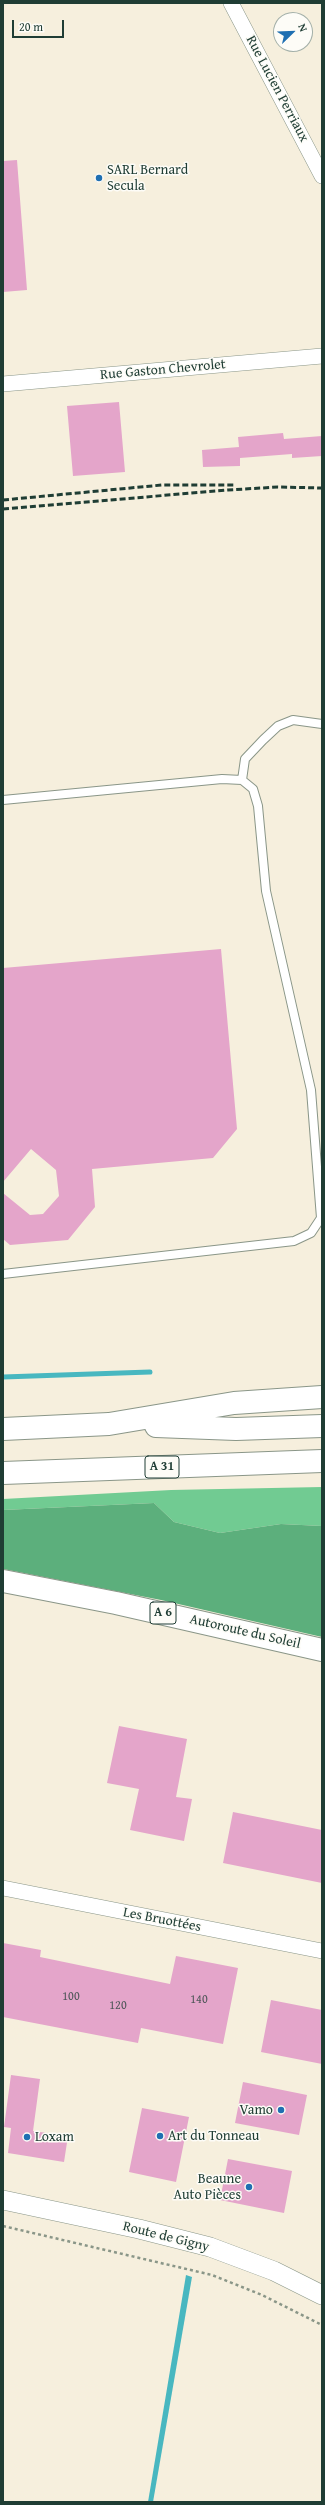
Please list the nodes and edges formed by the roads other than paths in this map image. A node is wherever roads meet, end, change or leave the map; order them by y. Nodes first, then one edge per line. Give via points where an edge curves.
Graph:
1 (231, 3) edge
2 (322, 176) edge
3 (322, 356) edge
4 (3, 384) edge
5 (322, 724) edge
6 (242, 780) junction
7 (3, 800) edge
8 (3, 1274) edge
9 (322, 1397) edge
10 (109, 1424) junction
11 (322, 1426) edge
12 (3, 1429) edge
13 (322, 1461) edge
14 (3, 1473) edge
15 (3, 1582) edge
16 (322, 1650) edge
17 (3, 1888) edge
18 (322, 1951) edge
19 (3, 2200) edge
20 (322, 2295) edge

1 - 2 street, Rue Lucien Perriaux
3 - 4 street, Rue Gaston Chevrolet
5 - 6 lane via 293,720 278,726 245,759
6 - 7 lane via 222,779
6 - 8 lane via 253,789 258,806 266,891 311,1090 321,1218 311,1233 294,1241
9 - 10 highway via 234,1403
10 - 11 highway via 236,1429
10 - 12 highway
13 - 14 highway, A 31
15 - 16 highway, Autoroute du Soleil / A 6 via 123,1604
17 - 18 street, Les Bruottées
19 - 20 street, Route de Gigny via 210,2247 274,2271

